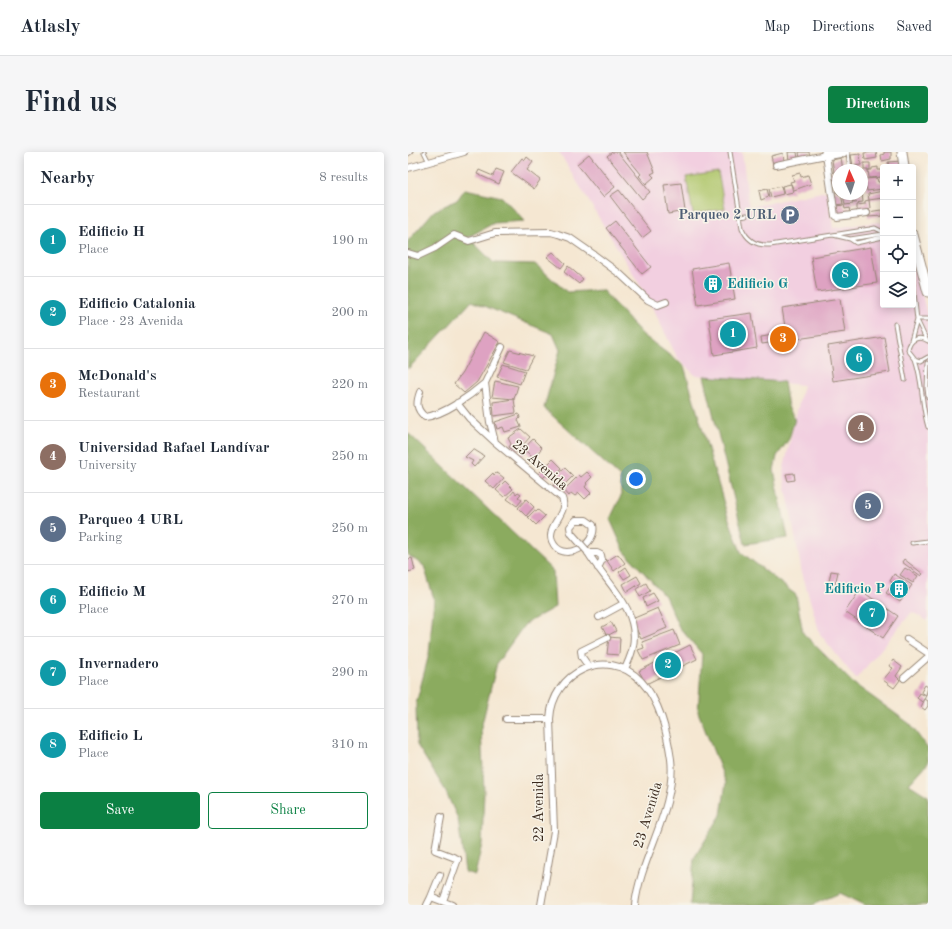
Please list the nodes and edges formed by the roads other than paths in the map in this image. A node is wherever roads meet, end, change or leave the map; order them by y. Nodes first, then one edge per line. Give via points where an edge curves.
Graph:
1 (411, 152) edge
2 (424, 152) edge
3 (464, 152) edge
4 (730, 152) edge
5 (843, 152) edge
6 (848, 152) edge
7 (902, 152) edge
8 (408, 154) edge
9 (826, 154) edge
10 (429, 162) junction
11 (849, 164) edge
12 (904, 164) edge
13 (776, 165) dead end
14 (408, 168) edge
15 (867, 213) dead end
16 (747, 215) dead end
17 (739, 216) junction
18 (880, 231) edge
19 (880, 234) edge
20 (832, 235) junction
21 (913, 236) edge
22 (880, 238) edge
23 (850, 239) junction
24 (408, 253) edge
25 (928, 292) edge
26 (666, 302) dead end
27 (916, 308) edge
28 (928, 318) edge
29 (917, 319) junction
30 (895, 324) dead end
31 (927, 340) edge
32 (911, 342) junction
33 (502, 347) dead end
34 (928, 357) edge
35 (915, 359) junction
36 (928, 363) edge
37 (904, 380) dead end
38 (485, 383) junction
39 (420, 392) dead end
40 (928, 397) edge
41 (457, 403) junction
42 (928, 427) edge
43 (495, 442) junction
44 (928, 540) edge
45 (912, 543) dead end
46 (588, 552) junction
47 (598, 568) junction
48 (623, 604) junction
49 (599, 617) dead end
50 (607, 638) dead end
51 (907, 639) dead end
52 (928, 653) edge
53 (928, 657) edge
54 (590, 667) junction
55 (625, 669) junction
56 (904, 678) dead end
57 (550, 719) junction
58 (506, 720) dead end
59 (441, 817) dead end
60 (440, 875) dead end
61 (431, 897) junction
62 (443, 901) junction
63 (427, 905) edge
64 (451, 905) edge
65 (541, 905) edge
66 (635, 905) edge

1 - 8 lane
2 - 10 lane
3 - 10 street
4 - 17 lane
5 - 9 street
6 - 11 lane
7 - 12 street
9 - 13 street
9 - 15 street via 835,216
10 - 14 street
16 - 17 lane
17 - 20 lane via 747,237 764,246
18 - 20 lane via 870,228
19 - 23 lane
20 - 23 lane
21 - 25 street
22 - 23 lane via 856,243
24 - 26 street via 418,256 454,235 469,241 495,233 551,232 570,238 620,274 648,300 658,305
27 - 29 lane
28 - 29 lane
29 - 31 lane
29 - 32 lane
30 - 37 lane
31 - 32 lane via 917,338
32 - 35 lane via 908,350
33 - 38 street
34 - 35 lane via 921,361
35 - 42 lane via 920,374 921,397
36 - 40 lane
38 - 41 street
38 - 43 street, 23 Avenida via 488,414
39 - 41 street via 417,408 426,417
41 - 43 street, 23 Avenida
43 - 46 street, 23 Avenida, bridge via 562,498 563,510 552,529 553,543 558,549 568,553 577,551 592,538 593,525 586,520 576,520 570,526 571,533
44 - 45 lane
46 - 47 street, 23 Avenida
46 - 47 street via 601,555 602,560
47 - 48 street, 23 Avenida
48 - 49 street
48 - 55 street, 23 Avenida via 631,615 634,631 633,647
50 - 54 street via 581,651 582,657
51 - 52 street
53 - 56 street
54 - 55 street via 607,665
54 - 57 street, 22 Avenida via 573,674 560,686 555,694
55 - 66 street, 23 Avenida via 640,680 654,699 667,737 672,768 671,785
57 - 58 street
57 - 65 street, 22 Avenida via 554,831
59 - 62 street via 435,850 458,860
60 - 61 street
61 - 62 street
61 - 63 street
62 - 64 street

